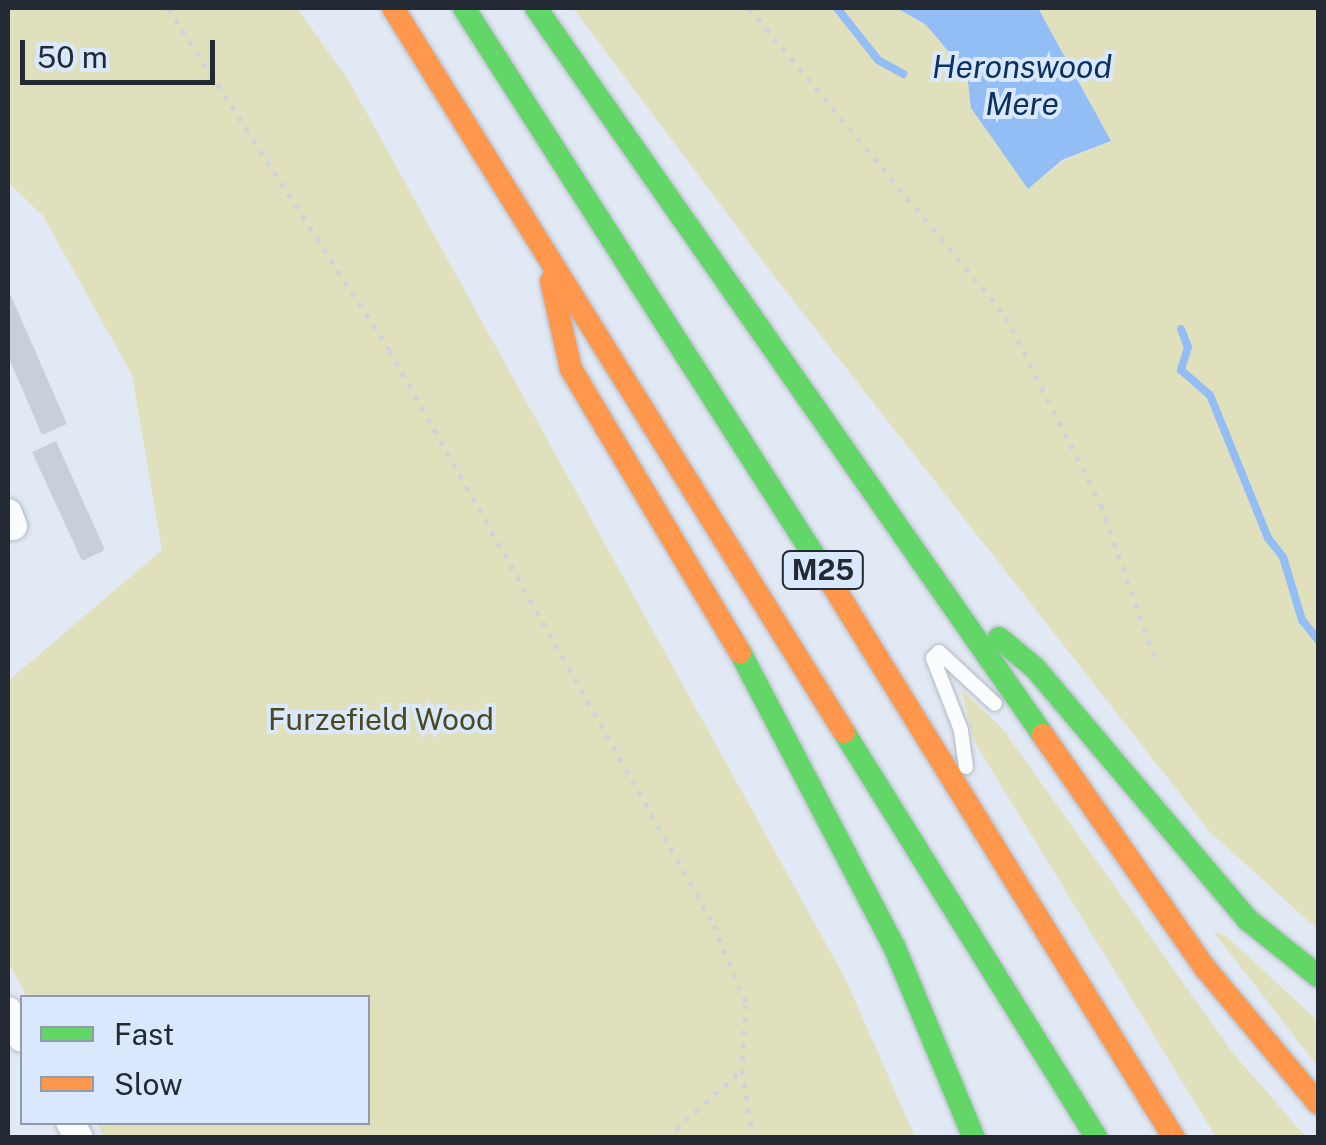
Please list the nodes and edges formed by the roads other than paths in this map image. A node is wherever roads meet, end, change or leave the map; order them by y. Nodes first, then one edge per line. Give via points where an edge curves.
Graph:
1 (393, 8) edge
2 (464, 8) edge
3 (536, 8) edge
4 (542, 242) junction
5 (941, 591) junction
6 (1041, 734) junction
7 (971, 808) junction
8 (1318, 976) edge
9 (8, 1010) edge
10 (20, 1034) edge
11 (1318, 1104) edge
12 (974, 1138) edge
13 (1097, 1138) edge
14 (1174, 1138) edge

1 - 4 highway, M25
2 - 7 highway, M25
3 - 5 highway
4 - 12 highway via 571,369 772,710 894,946
4 - 13 highway, M25
5 - 6 highway
5 - 8 highway via 1035,668 1248,920
6 - 7 lane via 998,707 939,652 934,658 962,730
6 - 11 highway via 1206,968
7 - 14 highway, M25
9 - 10 street

